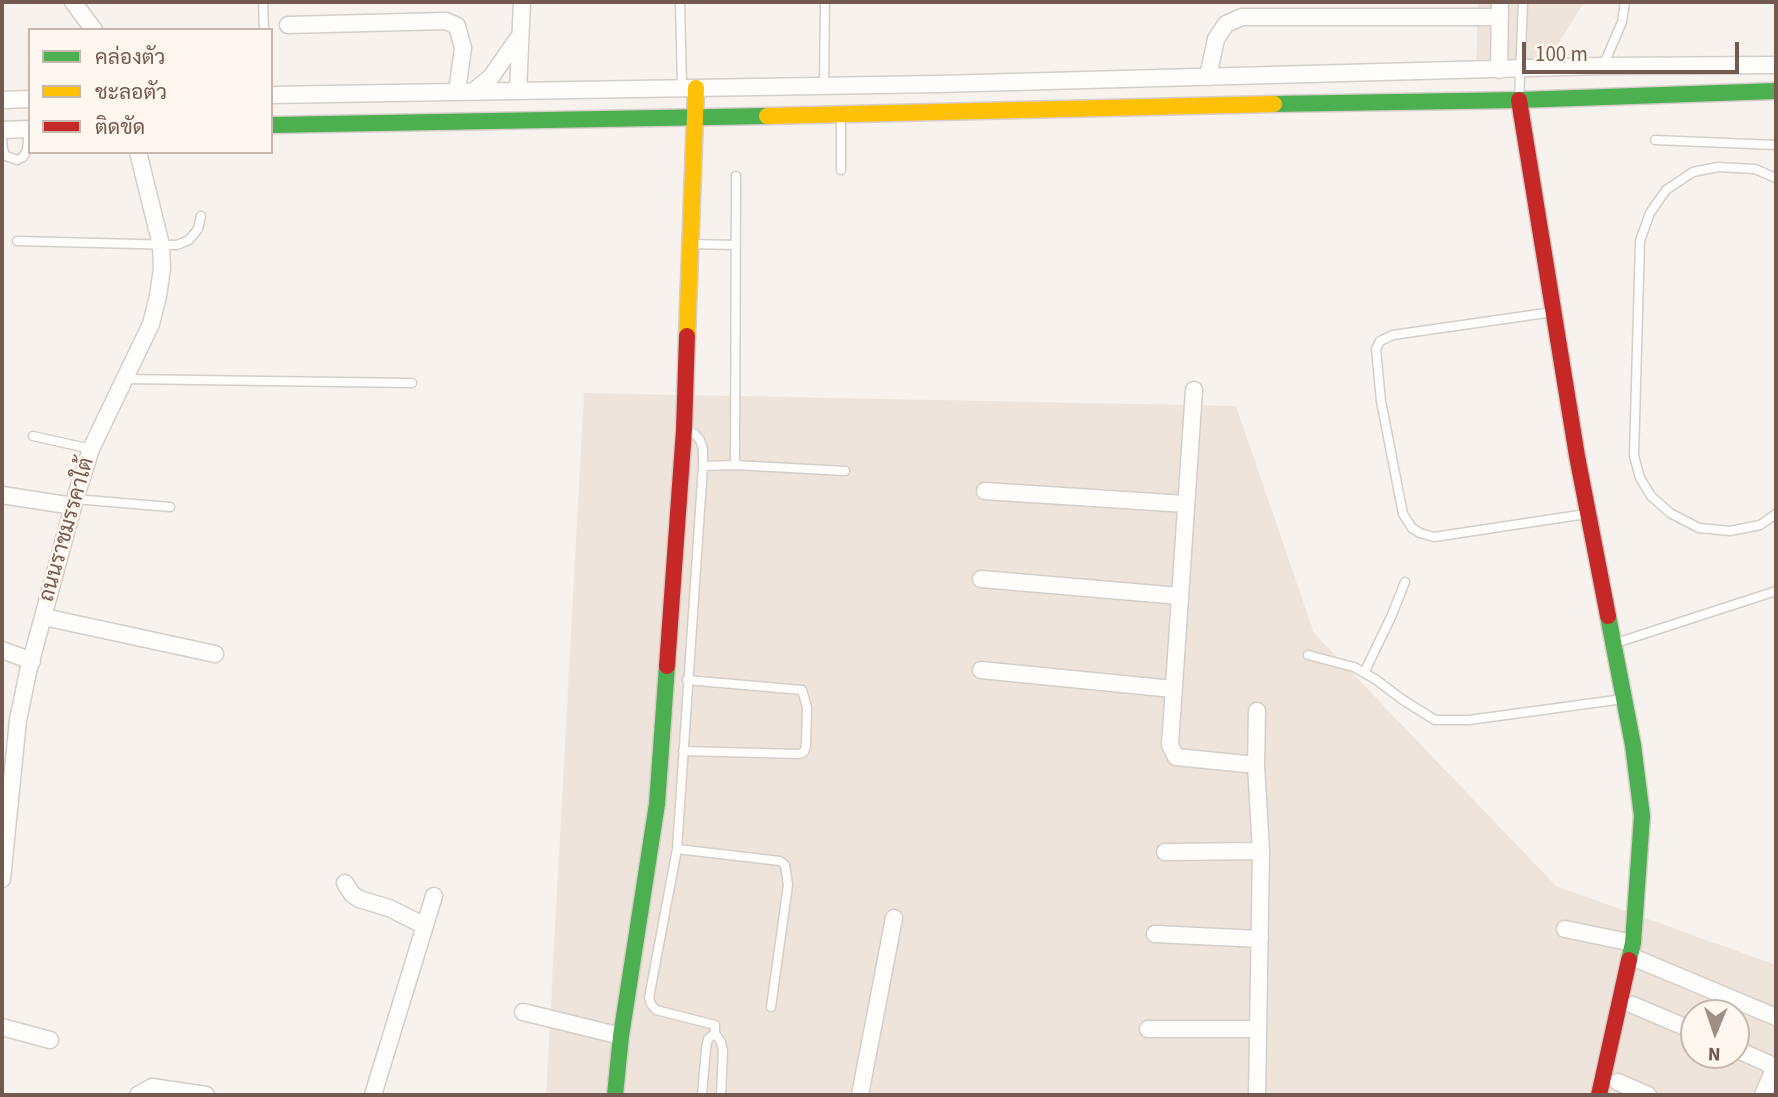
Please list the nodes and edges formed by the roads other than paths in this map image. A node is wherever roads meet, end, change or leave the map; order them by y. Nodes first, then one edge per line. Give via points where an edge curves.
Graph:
1 (263, 2) edge
2 (523, 2) edge
3 (680, 2) edge
4 (825, 2) edge
5 (1523, 2) edge
6 (1625, 2) edge
7 (76, 3) edge
8 (1500, 9) edge
9 (288, 25) dead end
10 (93, 28) edge
11 (264, 28) edge
12 (521, 35) junction
13 (1776, 65) edge
14 (1604, 66) junction
15 (1499, 70) junction
16 (1519, 75) junction
17 (1208, 77) junction
18 (824, 85) junction
19 (465, 91) junction
20 (518, 91) junction
21 (1776, 91) edge
22 (273, 95) edge
23 (1519, 98) junction
24 (28, 99) edge
25 (2, 100) edge
26 (693, 101) junction
27 (841, 115) junction
28 (273, 125) edge
29 (28, 129) edge
30 (2, 130) edge
31 (2, 138) edge
32 (1655, 140) dead end
33 (28, 143) edge
34 (1776, 145) edge
35 (138, 154) edge
36 (841, 170) dead end
37 (736, 176) dead end
38 (1776, 178) edge
39 (201, 216) dead end
40 (17, 242) dead end
41 (691, 244) junction
42 (736, 244) junction
43 (161, 245) junction
44 (1553, 312) junction
45 (125, 379) junction
46 (412, 383) dead end
47 (1194, 390) dead end
48 (684, 430) junction
49 (33, 436) dead end
50 (92, 449) junction
51 (735, 465) junction
52 (703, 466) junction
53 (845, 471) dead end
54 (985, 491) dead end
55 (2, 495) edge
56 (74, 503) junction
57 (1186, 505) junction
58 (170, 507) dead end
59 (1588, 514) junction
60 (1776, 514) edge
61 (981, 579) dead end
62 (1405, 582) dead end
63 (1776, 591) edge
64 (1180, 596) junction
65 (44, 617) junction
66 (1613, 644) junction
67 (2, 650) edge
68 (215, 654) dead end
69 (1308, 655) dead end
70 (32, 660) junction
71 (981, 670) dead end
72 (1364, 673) junction
73 (687, 680) junction
74 (1173, 689) junction
75 (1623, 699) junction
76 (1257, 711) dead end
77 (9, 741) edge
78 (683, 751) junction
79 (1256, 765) junction
80 (677, 849) junction
81 (1261, 851) junction
82 (1165, 852) dead end
83 (2, 879) edge
84 (345, 883) dead end
85 (434, 896) dead end
86 (894, 918) dead end
87 (425, 926) junction
88 (1565, 929) dead end
89 (1155, 934) dead end
90 (1260, 939) junction
91 (1631, 950) junction
92 (1633, 1005) dead end
93 (771, 1007) dead end
94 (523, 1012) dead end
95 (1776, 1017) edge
96 (1680, 1025) edge
97 (2, 1027) edge
98 (1148, 1029) dead end
99 (1258, 1029) junction
100 (715, 1033) junction
101 (621, 1036) junction
102 (50, 1040) dead end
103 (1750, 1055) edge
104 (1776, 1066) edge
105 (1618, 1082) dead end
106 (138, 1095) edge
107 (205, 1095) edge
108 (373, 1095) edge
109 (615, 1095) edge
110 (702, 1095) edge
111 (721, 1095) edge
112 (860, 1095) edge
113 (1257, 1095) edge
114 (1599, 1095) edge
115 (1648, 1095) edge
116 (1763, 1095) edge

1 - 11 lane
2 - 12 street
3 - 26 lane
4 - 18 lane
5 - 16 lane
6 - 14 lane
7 - 10 street
8 - 15 street
8 - 17 street via 1242,16 1226,24 1216,39
9 - 19 street via 446,21 457,26 463,48
12 - 19 street via 491,77
12 - 20 street
13 - 14 street
14 - 16 street
15 - 16 street
15 - 17 street
16 - 23 lane
17 - 18 street
18 - 26 street
19 - 20 street
19 - 22 street
20 - 26 street
21 - 23 street
23 - 27 street
23 - 44 street
24 - 25 street
26 - 27 street
26 - 28 street
26 - 41 street
27 - 36 lane
29 - 30 street
31 - 33 lane via 6,156 17,160
32 - 34 lane
35 - 43 street, ถนนราชมรรคาใต้
37 - 42 lane
38 - 60 lane via 1755,169 1718,166 1693,172 1666,190 1650,212 1640,241 1634,456 1651,496 1670,513 1699,528 1730,531 1760,524
39 - 43 lane via 189,240
40 - 43 lane
41 - 42 lane
41 - 48 street
42 - 51 lane
43 - 45 street, ถนนราชมรรคาใต้ via 161,277 151,324
44 - 59 street
44 - 59 lane via 1393,335 1380,341 1376,348 1381,401 1404,514 1420,533 1434,537
45 - 46 lane
45 - 50 street, ถนนราชมรรคาใต้
47 - 57 street
48 - 52 lane via 700,440
48 - 101 street via 657,804
49 - 50 lane
50 - 56 street, ถนนราชมรรคาใต้
51 - 52 lane
51 - 53 lane
52 - 73 lane
54 - 57 street
55 - 56 street
56 - 58 lane
56 - 65 street, ถนนราชมรรคาใต้
57 - 64 street
59 - 66 street
61 - 64 street
62 - 72 lane
63 - 66 lane
64 - 74 street
65 - 68 street
65 - 70 street, ถนนราชมรรคาใต้
66 - 75 street
67 - 70 street
69 - 72 lane
70 - 77 street, ถนนราชมรรคาใต้
71 - 74 street
72 - 75 lane via 1435,720 1469,720
73 - 78 lane
73 - 78 lane via 802,690 807,707 806,746 799,754
74 - 79 street via 1170,745 1176,757
75 - 91 street via 1642,816
76 - 79 street
77 - 83 street, ถนนราชมรรคาใต้ via 8,831
78 - 80 lane
79 - 81 street
80 - 93 lane via 785,865 788,885
80 - 100 lane via 649,998 656,1010 715,1025
81 - 82 street
81 - 90 street
84 - 87 street via 359,899
85 - 87 street
86 - 112 street
87 - 108 street
88 - 91 street
89 - 90 street
90 - 99 street
91 - 95 street
91 - 114 street
92 - 96 street
94 - 101 street
97 - 102 street
98 - 99 street
99 - 113 street
100 - 110 lane via 706,1048
100 - 111 lane via 723,1051
101 - 109 street
103 - 104 street
104 - 116 street
105 - 115 street
106 - 107 street via 159,1087

